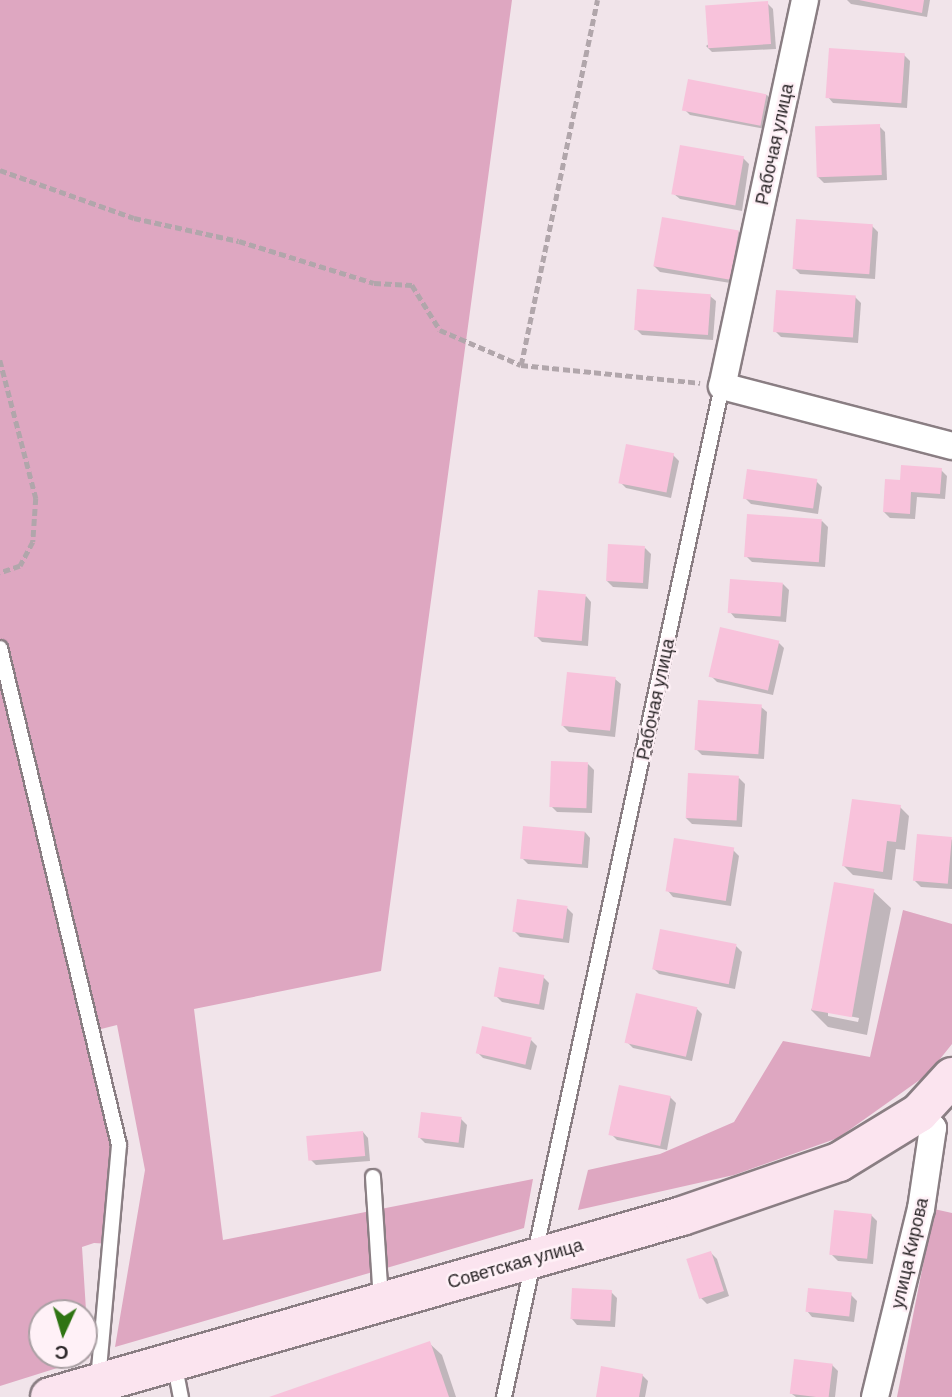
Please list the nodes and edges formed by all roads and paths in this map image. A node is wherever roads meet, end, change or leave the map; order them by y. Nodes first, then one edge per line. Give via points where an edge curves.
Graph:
1 (597, 0) edge
2 (805, 0) edge
3 (0, 170) edge
4 (0, 360) edge
5 (521, 365) junction
6 (722, 386) junction
7 (952, 446) edge
8 (0, 573) edge
9 (0, 648) edge
10 (952, 1077) edge
11 (919, 1113) junction
12 (373, 1177) dead end
13 (534, 1258) junction
14 (382, 1302) junction
15 (177, 1379) edge
16 (98, 1382) junction
17 (50, 1397) edge
18 (504, 1397) edge
19 (875, 1397) edge

1 - 5 path
2 - 6 street, Рабочая улица
3 - 5 path via 134,218 239,241 374,283 412,285 440,330
4 - 8 path via 36,498 33,542 20,566
5 - 6 path
6 - 7 street
6 - 13 lane, Рабочая улица
9 - 16 lane via 119,1145
10 - 11 main road, Советская улица
11 - 13 main road, Советская улица via 839,1162 682,1216
11 - 19 street, улица Кирова via 933,1128 921,1209
12 - 14 lane
13 - 14 main road, Советская улица
13 - 18 lane, Рабочая улица
14 - 15 main road, Советская улица
15 - 16 main road, Советская улица
16 - 17 main road, Советская улица

